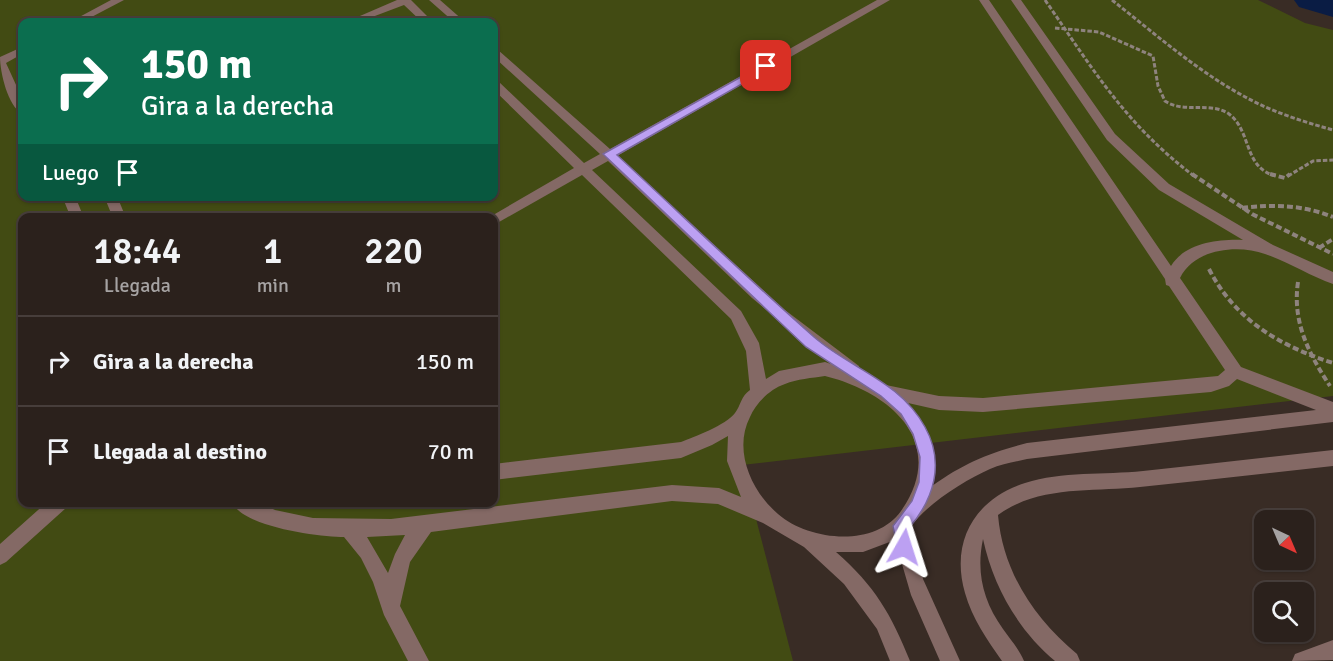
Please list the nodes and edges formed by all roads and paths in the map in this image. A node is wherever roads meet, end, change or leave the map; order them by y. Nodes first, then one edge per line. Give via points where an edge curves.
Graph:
1 (119, 0) edge
2 (405, 0) edge
3 (434, 0) edge
4 (885, 0) edge
5 (984, 0) edge
6 (1016, 0) edge
7 (1045, 0) edge
8 (1113, 0) edge
9 (83, 18) edge
10 (361, 18) edge
11 (424, 18) edge
12 (455, 18) edge
13 (1065, 27) junction
14 (1036, 28) junction
15 (18, 52) edge
16 (498, 56) edge
17 (0, 63) edge
18 (498, 88) edge
19 (18, 101) edge
20 (1333, 130) edge
21 (609, 154) junction
22 (1333, 160) edge
23 (583, 169) junction
24 (498, 217) edge
25 (1333, 239) edge
26 (1319, 248) junction
27 (1268, 249) junction
28 (1333, 254) edge
29 (1304, 266) junction
30 (1333, 278) edge
31 (1172, 281) junction
32 (1222, 294) dead end
33 (1311, 357) junction
34 (1333, 363) edge
35 (1235, 372) junction
36 (863, 378) junction
37 (758, 391) junction
38 (886, 391) junction
39 (1333, 391) edge
40 (1333, 409) edge
41 (1333, 416) edge
42 (738, 421) junction
43 (1333, 458) edge
44 (498, 472) edge
45 (918, 506) junction
46 (54, 507) edge
47 (247, 507) edge
48 (989, 512) junction
49 (766, 516) junction
50 (426, 524) junction
51 (901, 526) junction
52 (349, 530) junction
53 (810, 541) junction
54 (0, 556) edge
55 (391, 608) junction
56 (1333, 650) edge
57 (419, 661) edge
58 (900, 661) edge
59 (950, 661) edge
60 (1014, 661) edge
61 (1070, 661) edge
62 (1302, 661) edge

1 - 9 street
2 - 10 street
2 - 11 street
3 - 12 street
4 - 21 street
5 - 31 street
6 - 14 street
7 - 13 path
8 - 20 path via 1220,81 1258,104
13 - 14 path
13 - 22 path via 1099,32 1153,56 1165,101 1175,106 1227,112 1234,118 1254,163 1273,177 1285,178 1312,159
13 - 26 path via 1132,121 1164,152 1242,208
14 - 27 street via 1111,137 1164,187
15 - 17 street
16 - 21 street
17 - 19 street
18 - 23 street
21 - 23 street
21 - 36 street via 778,314 811,343
23 - 24 street
23 - 37 street via 736,315 758,359
25 - 26 path
26 - 28 path
26 - 29 path
27 - 29 street
27 - 31 street via 1245,245 1205,248 1182,261
29 - 30 street
29 - 33 path via 1295,311
31 - 35 street
32 - 33 path via 1245,318 1275,340
33 - 34 path
33 - 39 path
35 - 38 street via 1211,385 983,405 939,403
35 - 40 street
36 - 37 street via 844,372 806,370 772,381
36 - 38 street
37 - 42 street
38 - 45 street via 915,424 927,457 926,482
41 - 45 street via 1027,451 963,474
42 - 44 street via 681,450
42 - 49 street via 733,444 736,470 747,494
43 - 48 street via 1052,485 1023,491
45 - 51 street
46 - 54 street
47 - 52 street via 257,514 289,523
48 - 60 street via 975,529 968,558 981,611
48 - 61 street via 1000,569 1012,592 1050,646
49 - 50 street via 719,496 672,493
49 - 53 street via 786,531
50 - 52 street
50 - 55 street via 408,543 398,563
51 - 53 street via 859,544
51 - 59 street via 909,569
52 - 55 street via 367,552
53 - 58 street via 851,577 884,622
55 - 57 street
56 - 62 street

